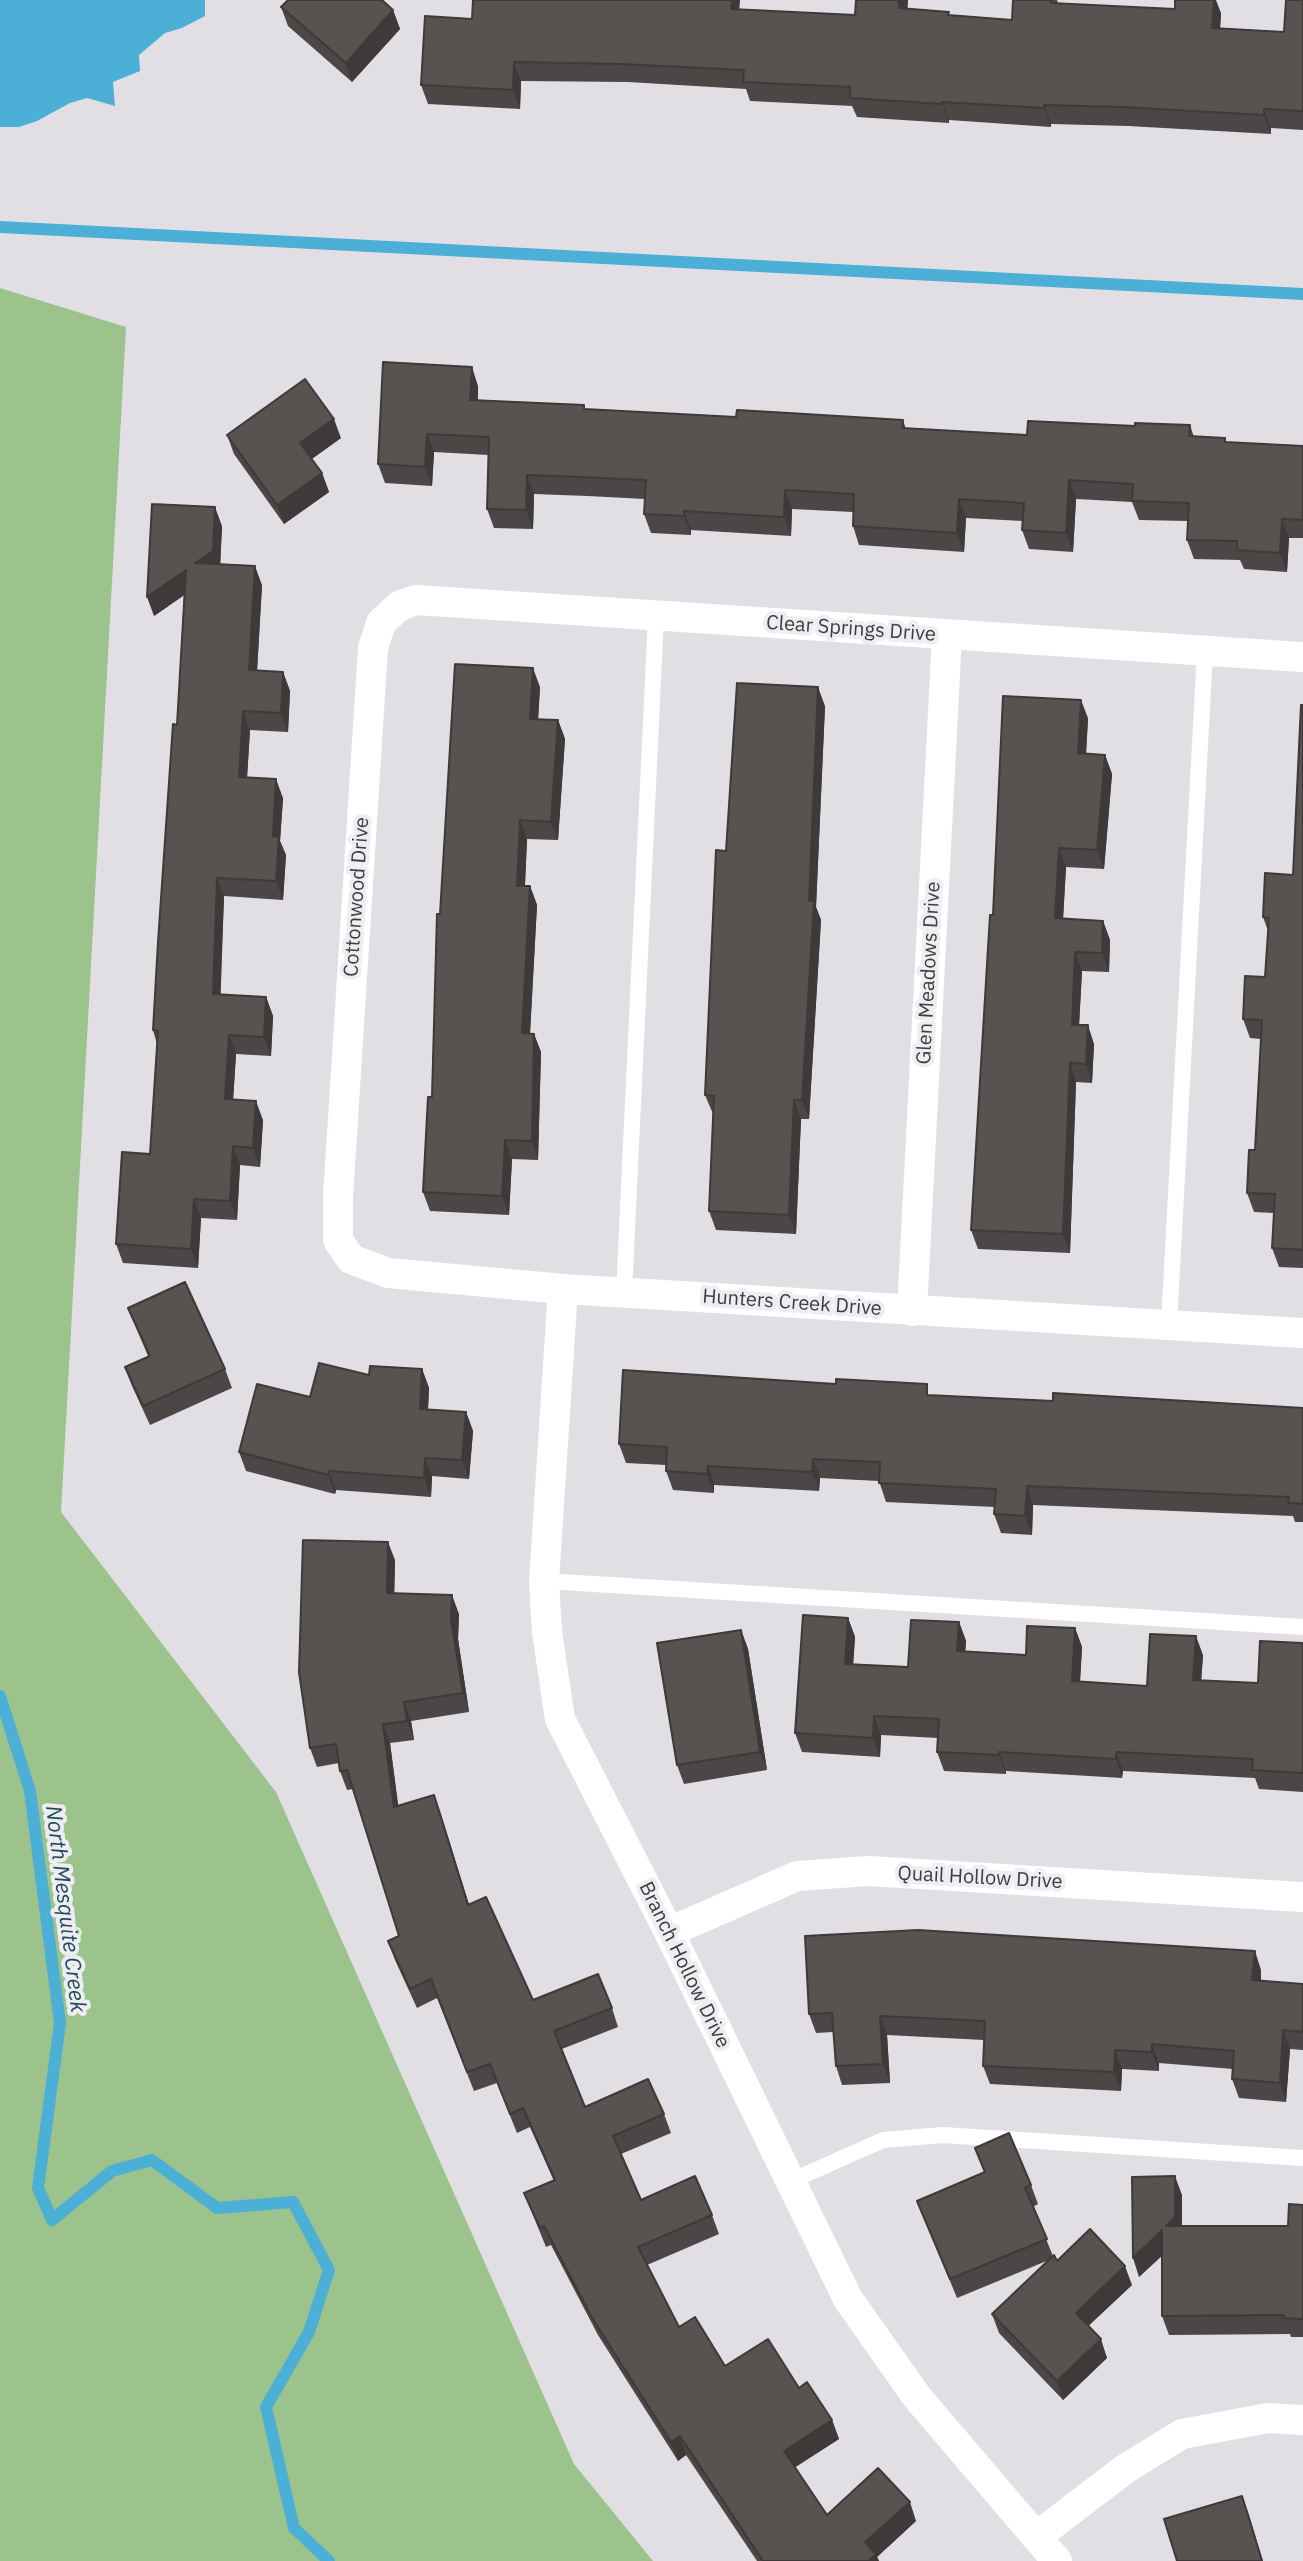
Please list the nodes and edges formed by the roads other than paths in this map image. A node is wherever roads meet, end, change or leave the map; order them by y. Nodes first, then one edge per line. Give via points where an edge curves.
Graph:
1 (399, 606) joint
2 (656, 616) junction
3 (947, 635) junction
4 (1205, 651) junction
5 (1303, 657) edge
6 (338, 1197) joint
7 (563, 1289) junction
8 (624, 1293) junction
9 (912, 1311) junction
10 (1169, 1325) junction
11 (1303, 1333) edge
12 (544, 1581) junction
13 (1303, 1627) edge
14 (1303, 1897) edge
15 (669, 1932) junction
16 (1303, 2158) edge
17 (791, 2181) junction
18 (1303, 2420) edge
19 (1036, 2537) junction
20 (1057, 2561) edge

1 - 2 street, Clear Springs Drive via 416,600
1 - 6 street, Cottonwood Drive via 381,623 373,648
2 - 3 street, Clear Springs Drive
2 - 8 lane
3 - 4 street, Clear Springs Drive
3 - 9 street, Glen Meadows Drive
4 - 5 street, Clear Springs Drive
4 - 10 lane
6 - 7 street, Hunters Creek Drive via 338,1240 351,1259 388,1273
7 - 8 street, Hunters Creek Drive
7 - 12 street, Branch Hollow Drive
8 - 9 street, Hunters Creek Drive
9 - 10 street, Hunters Creek Drive
10 - 11 street, Hunters Creek Drive
12 - 13 lane
12 - 15 street, Branch Hollow Drive via 560,1719
14 - 15 street, Quail Hollow Drive via 869,1871 797,1876
15 - 17 street, Branch Hollow Drive
16 - 17 lane via 943,2135 883,2140
17 - 19 street, Branch Hollow Drive via 848,2299 917,2397
18 - 19 street via 1268,2418 1182,2434 1125,2469
19 - 20 street, Branch Hollow Drive

